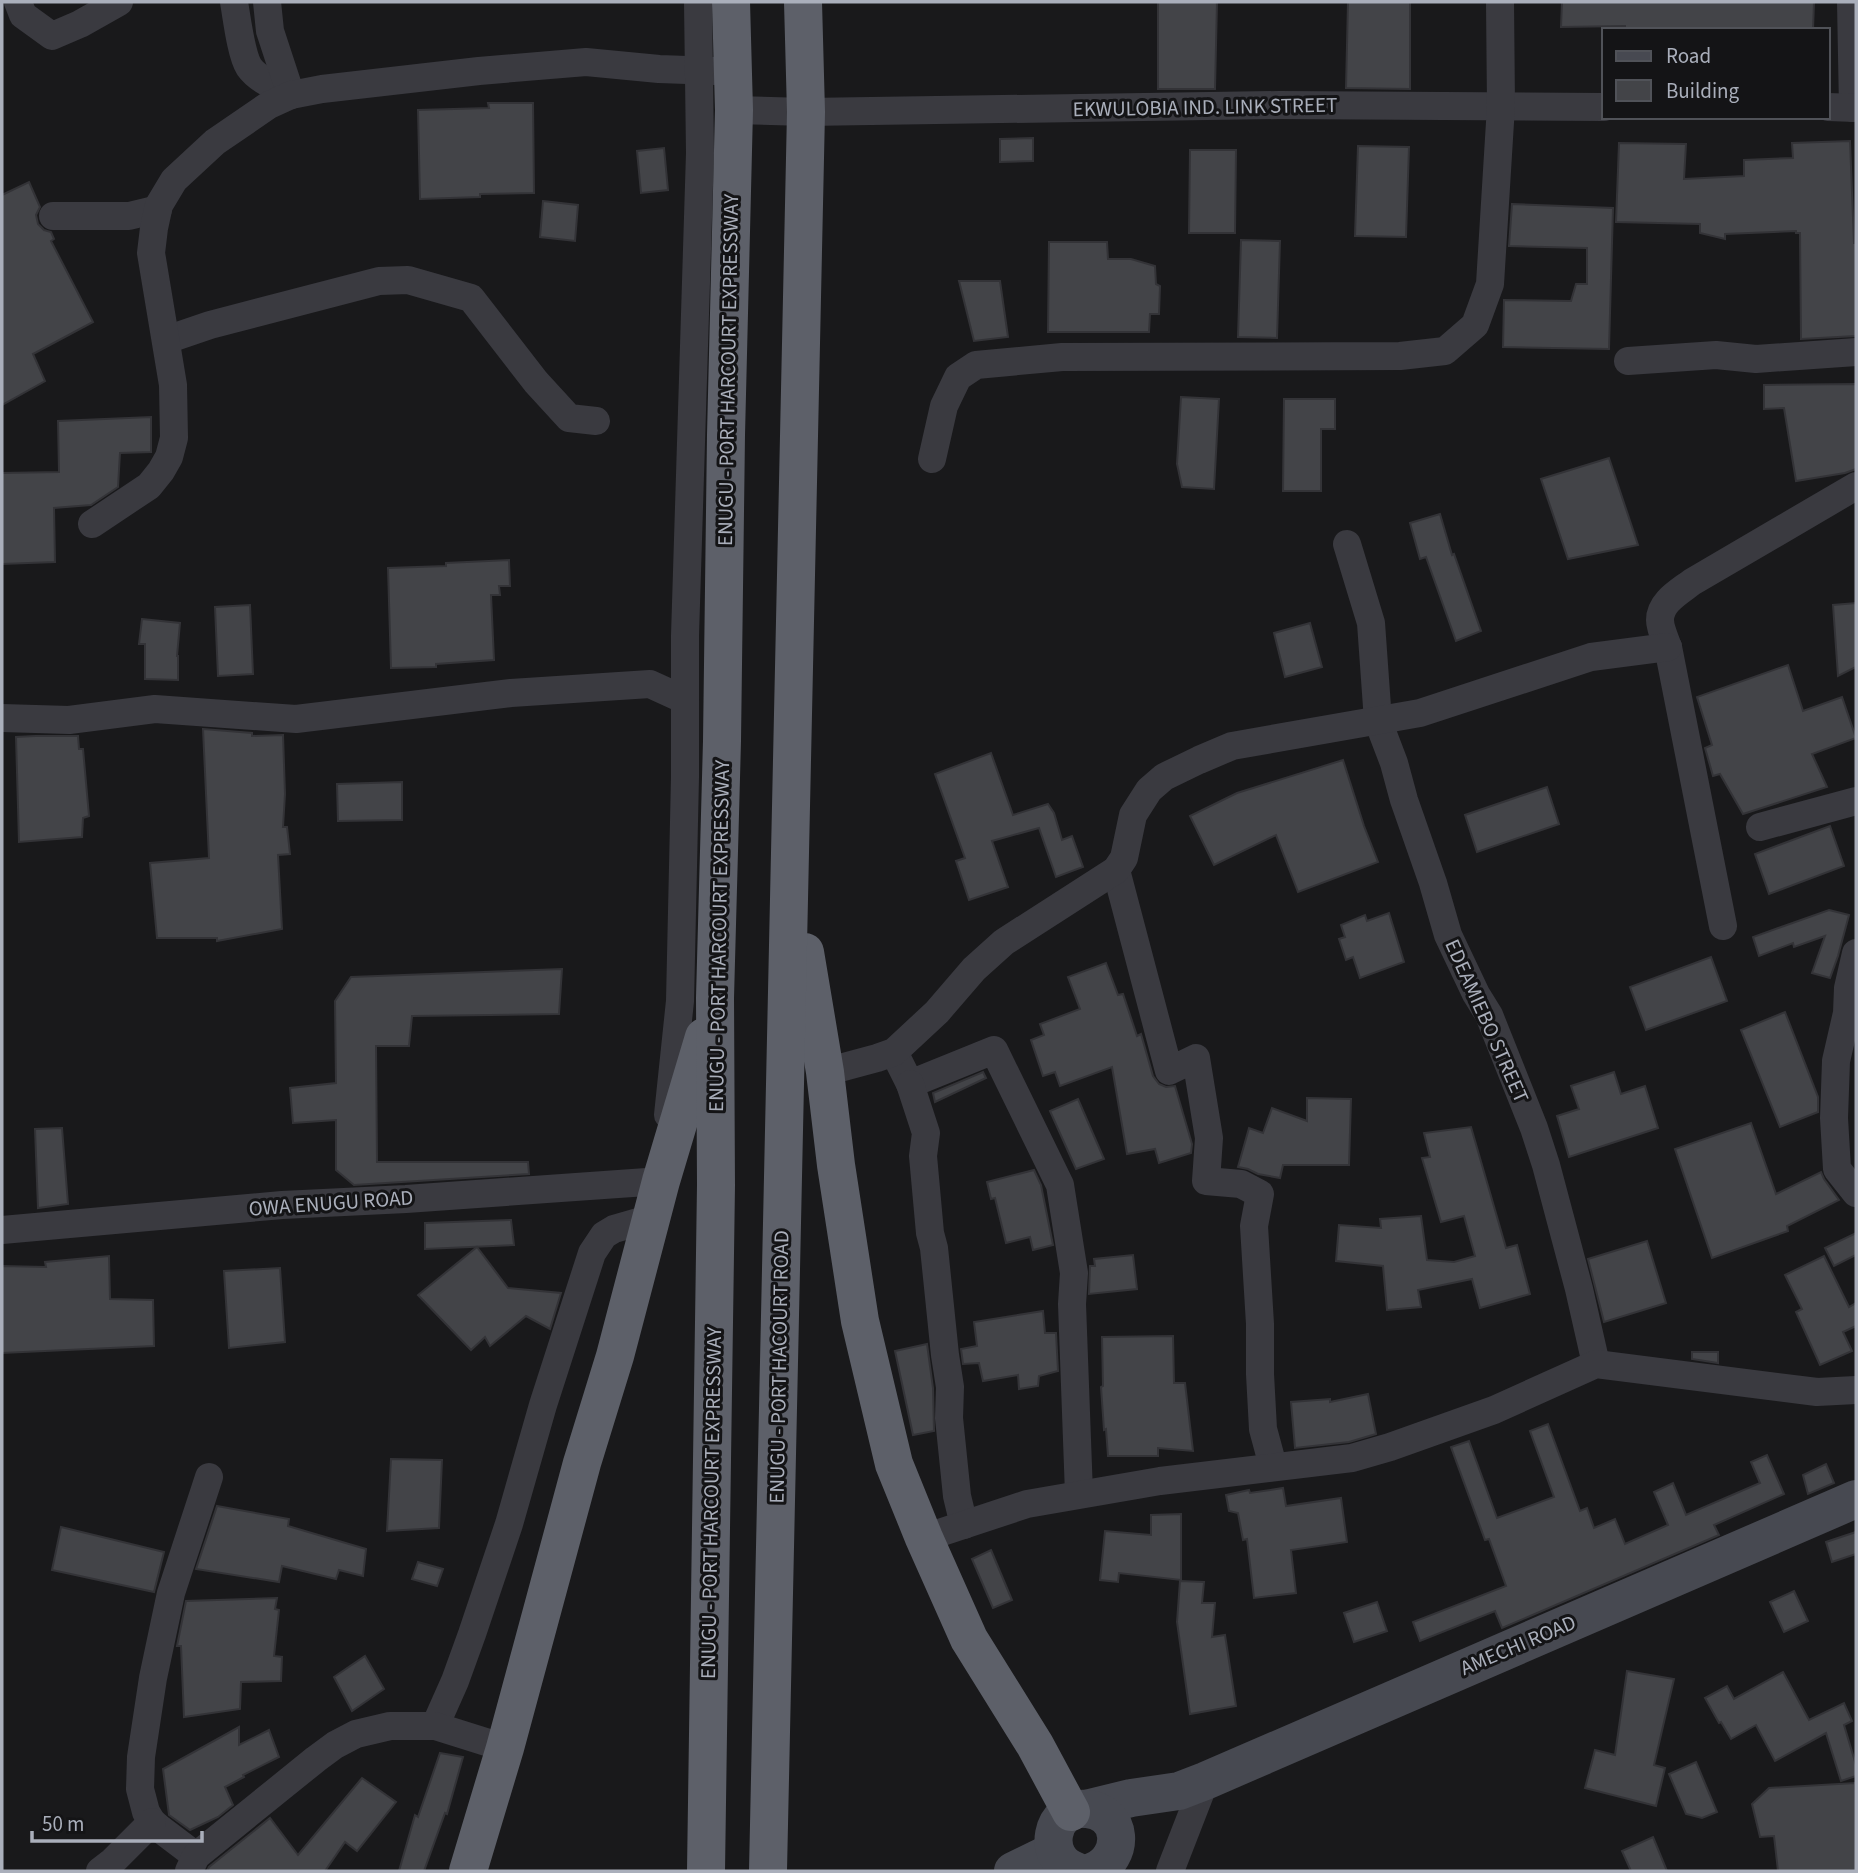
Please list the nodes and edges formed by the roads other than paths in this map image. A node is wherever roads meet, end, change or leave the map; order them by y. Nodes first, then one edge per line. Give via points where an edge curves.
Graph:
1 (18, 2) edge
2 (119, 2) edge
3 (234, 2) edge
4 (267, 2) edge
5 (698, 2) edge
6 (731, 2) edge
7 (803, 2) edge
8 (1500, 2) edge
9 (1851, 2) edge
10 (715, 71) junction
11 (291, 95) junction
12 (1501, 106) junction
13 (1602, 107) edge
14 (1846, 108) edge
15 (734, 110) junction
16 (806, 113) junction
17 (158, 209) junction
18 (53, 216) dead end
19 (166, 340) junction
20 (1856, 352) edge
21 (1628, 360) dead end
22 (596, 421) dead end
23 (932, 459) dead end
24 (1856, 486) edge
25 (92, 524) dead end
26 (1347, 544) dead end
27 (1668, 647) junction
28 (685, 700) junction
29 (2, 718) edge
30 (1378, 721) junction
31 (1856, 801) edge
32 (1760, 827) dead end
33 (789, 862) junction
34 (1116, 870) junction
35 (1723, 926) dead end
36 (1856, 953) edge
37 (715, 998) junction
38 (894, 1052) junction
39 (825, 1072) junction
40 (910, 1084) junction
41 (661, 1181) junction
42 (1856, 1193) edge
43 (652, 1218) junction
44 (2, 1230) edge
45 (1596, 1364) junction
46 (1856, 1390) edge
47 (1273, 1466) junction
48 (209, 1477) dead end
49 (1079, 1494) junction
50 (1856, 1499) edge
51 (964, 1525) junction
52 (924, 1538) junction
53 (435, 1726) junction
54 (505, 1748) junction
55 (1192, 1786) junction
56 (1078, 1810) junction
57 (152, 1822) junction
58 (1065, 1861) edge
59 (192, 1864) edge
60 (1102, 1865) edge
61 (100, 1871) edge
62 (468, 1871) edge
63 (706, 1871) edge
64 (768, 1871) edge
65 (1013, 1871) edge
66 (1170, 1871) edge

1 - 2 street via 23,15 52,36
3 - 11 street via 250,68
4 - 11 street via 270,31
5 - 10 street
6 - 10 highway, ENUGU - PORT HARCOURT EXPRESSWAY
7 - 16 highway
8 - 12 street
9 - 14 street
10 - 11 street via 586,62
10 - 15 highway, ENUGU - PORT HARCOURT EXPRESSWAY
10 - 28 street via 699,153
11 - 17 street via 215,142 174,180
12 - 13 street, EKWULOBIA IND. LINK STREET
12 - 16 street, EKWULOBIA IND. LINK STREET
12 - 23 street via 1490,284 1475,325 1446,351 1400,356 1062,357 976,365 958,377 944,406
15 - 16 street, EKWULOBIA IND. LINK STREET
15 - 37 highway, ENUGU - PORT HARCOURT EXPRESSWAY
16 - 33 highway
17 - 18 street via 130,216
17 - 19 street via 151,253
19 - 22 street via 380,281 408,280 471,298 569,418
19 - 25 street via 173,385 174,438 169,457 149,485
20 - 21 street
24 - 27 street via 1669,599 1660,620
26 - 30 street, EDEAMIEBO STREET via 1371,623
27 - 30 street via 1591,657 1420,713
27 - 35 street
28 - 29 street via 650,684 511,693 296,719 155,709 69,720
28 - 41 street via 680,1001
30 - 34 street via 1232,746 1164,777 1133,815 1124,858
30 - 45 street, EDEAMIEBO STREET via 1448,936 1489,1016 1534,1128
31 - 32 street
33 - 39 highway
33 - 64 highway, ENUGU - PORT HACOURT ROAD
34 - 38 street via 1004,942
34 - 47 street via 1169,1071 1196,1058 1209,1138 1206,1181 1241,1184 1261,1194 1254,1226 1260,1374 1263,1429
36 - 42 street via 1836,1061 1834,1118 1837,1169
37 - 41 highway
37 - 63 highway, ENUGU - PORT HARCOURT EXPRESSWAY
38 - 39 street
38 - 40 street
39 - 52 highway via 860,1321 894,1464
40 - 49 street via 994,1050 1060,1185 1074,1273
40 - 51 street via 926,1133 923,1156 930,1233 950,1387 957,1496
41 - 43 highway
41 - 44 street, OWA ENUGU ROAD via 282,1205
43 - 53 street via 614,1229 592,1253 505,1536
43 - 54 highway
45 - 46 street via 1817,1392
45 - 47 street via 1494,1410 1390,1447 1352,1458
47 - 49 street
48 - 57 street via 171,1593 144,1729 140,1789
49 - 51 street via 1027,1504
50 - 55 main road, AMECHI ROAD
51 - 52 street
52 - 56 highway via 969,1639
53 - 54 street
53 - 59 street via 377,1728 335,1745
54 - 62 highway
55 - 56 main road
55 - 60 main road via 1144,1823
55 - 66 street
56 - 58 main road via 1062,1819 1052,1839
56 - 60 main road via 1101,1813 1111,1822 1115,1848
57 - 59 street
57 - 61 street
58 - 65 main road

